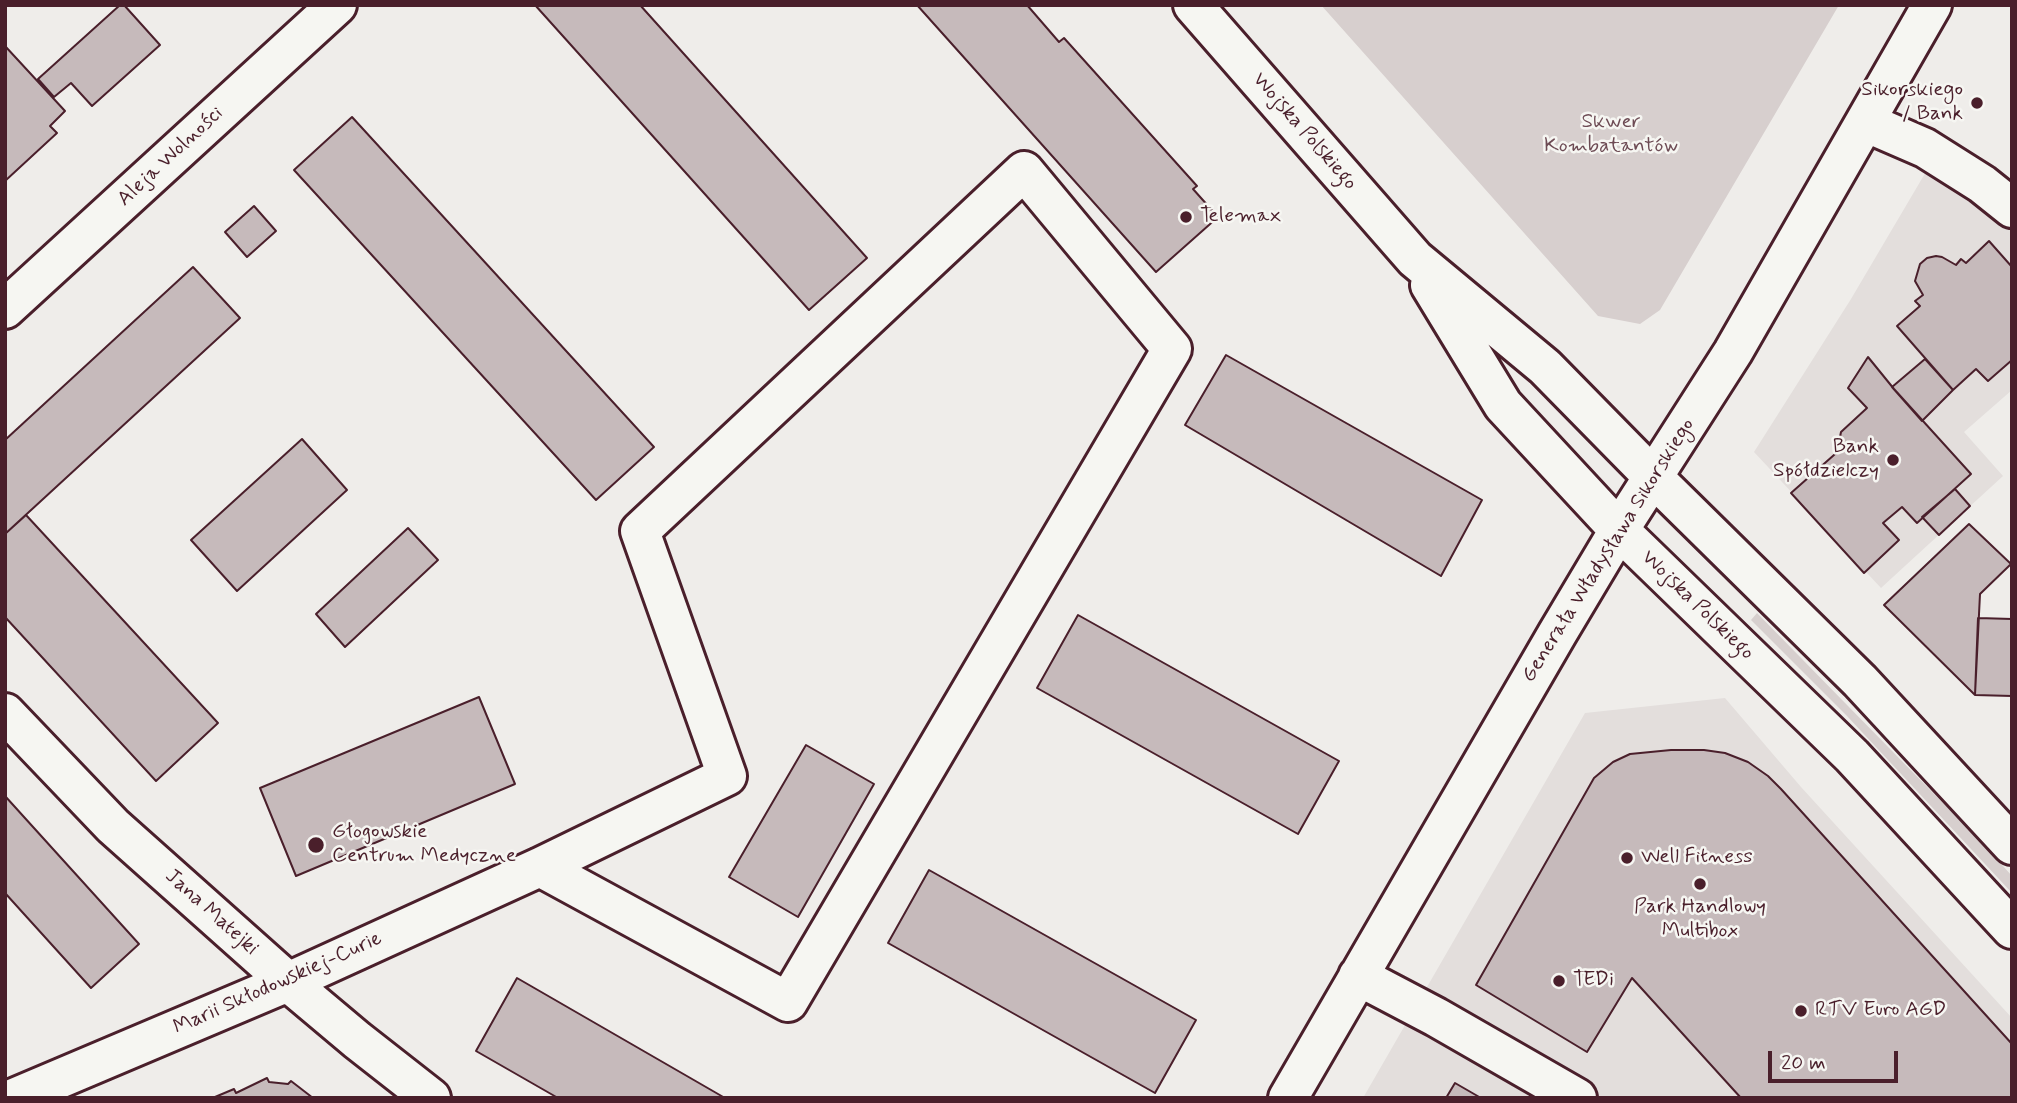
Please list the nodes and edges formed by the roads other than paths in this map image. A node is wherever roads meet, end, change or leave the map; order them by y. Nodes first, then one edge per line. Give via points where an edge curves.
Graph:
1 (337, 5) edge
2 (1193, 5) edge
3 (1933, 5) edge
4 (1865, 122) junction
5 (2012, 208) edge
6 (1415, 259) junction
7 (5, 309) edge
8 (1654, 478) junction
9 (1619, 530) junction
10 (5, 713) edge
11 (2012, 845) edge
12 (540, 867) junction
13 (2012, 929) edge
14 (1358, 976) junction
15 (288, 982) junction
16 (14, 1098) edge
17 (431, 1098) edge
18 (1288, 1098) edge
19 (1577, 1098) edge

1 - 7 street, Aleja Wolności
2 - 6 street, Wojska Polskiego
3 - 4 street, Generała Władysława Sikorskiego
4 - 5 street via 1925,148
4 - 8 street, Generała Władysława Sikorskiego
6 - 8 street, Wojska Polskiego via 1545,367
6 - 9 street, Wojska Polskiego via 1503,405
8 - 9 street, Generała Władysława Sikorskiego
8 - 11 street, Wojska Polskiego via 1860,681
9 - 13 street, Wojska Polskiego via 1852,756
9 - 14 street, Generała Władysława Sikorskiego
10 - 15 street, Jana Matejki via 113,826
12 - 12 street, Marii Skłodowskiej-Curie via 788,1002 1172,349 1024,171 640,531 727,776
12 - 15 street, Marii Skłodowskiej-Curie
14 - 18 street, Generała Władysława Sikorskiego
14 - 19 street
15 - 16 street, Marii Skłodowskiej-Curie
15 - 17 street, Jana Matejki

